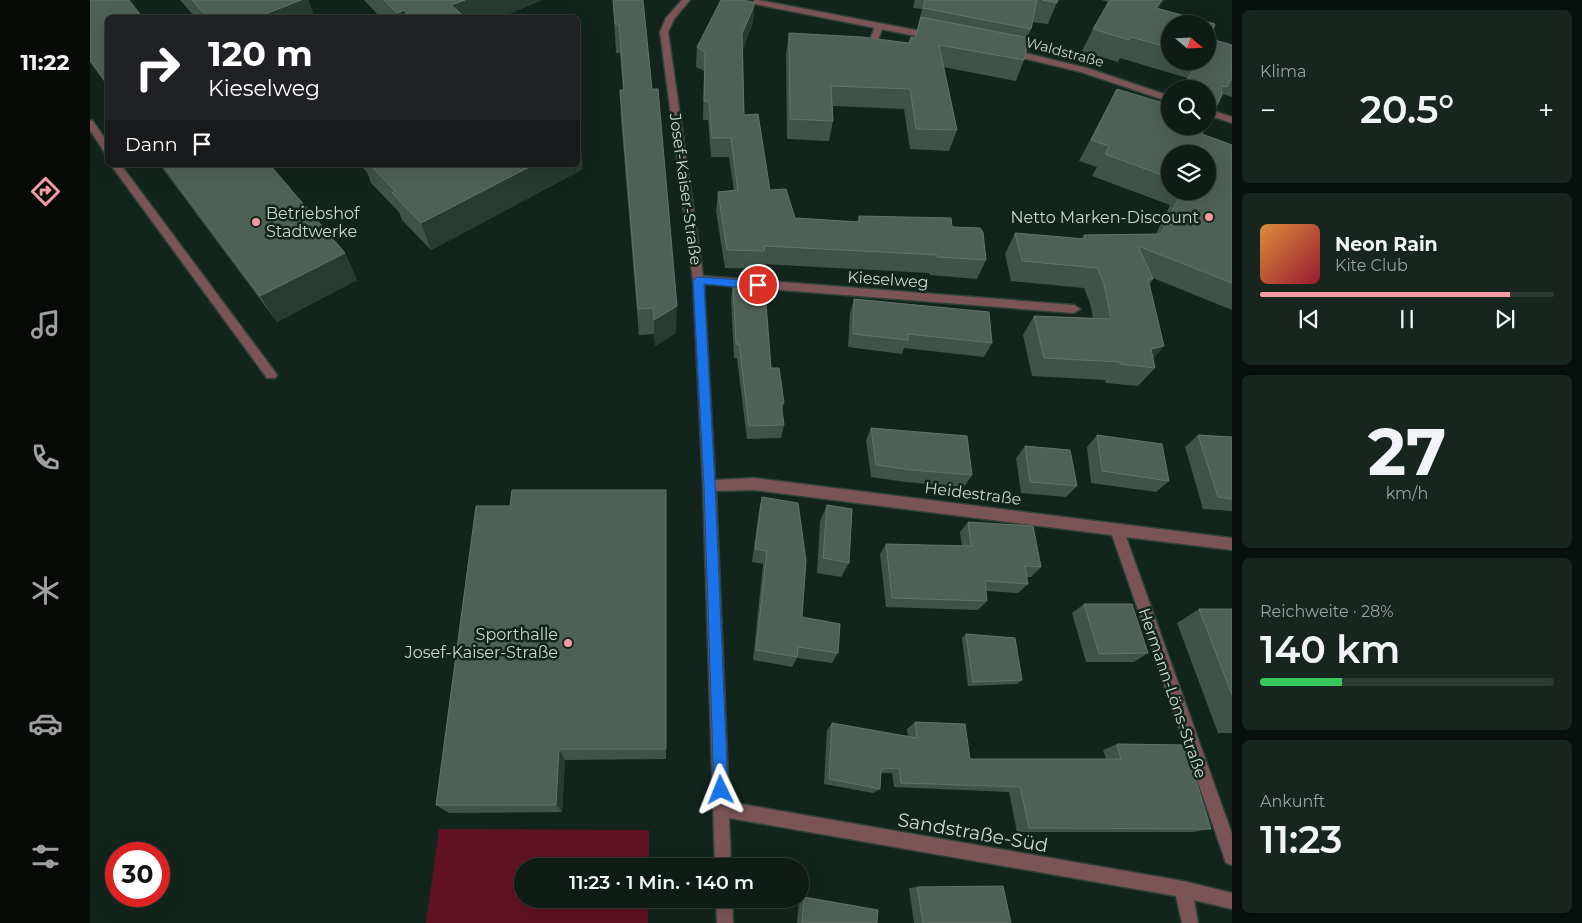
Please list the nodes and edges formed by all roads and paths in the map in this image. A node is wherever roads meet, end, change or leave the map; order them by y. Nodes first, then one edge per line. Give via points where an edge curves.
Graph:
1 (686, 0) edge
2 (745, 0) edge
3 (879, 26) junction
4 (941, 38) edge
5 (1002, 50) edge
6 (869, 54) edge
7 (1161, 96) edge
8 (1216, 115) edge
9 (1232, 120) edge
10 (90, 123) edge
11 (105, 146) edge
12 (117, 167) edge
13 (698, 280) junction
14 (1074, 309) dead end
15 (271, 375) dead end
16 (710, 486) junction
17 (1116, 528) junction
18 (1232, 544) edge
19 (722, 809) junction
20 (1232, 857) edge
21 (723, 858) edge
22 (1183, 889) junction
23 (1232, 901) edge
24 (724, 908) edge
25 (724, 923) edge
26 (1190, 923) edge

1 - 13 street, Josef-Kaiser-Straße via 670,18 664,32
2 - 3 street
3 - 4 street
3 - 6 street
5 - 7 street, Waldstraße via 1084,70
8 - 9 street
10 - 11 street
12 - 15 street
13 - 14 street, Kieselweg
13 - 16 street, Josef-Kaiser-Straße
16 - 17 street, Heidestraße via 754,484
16 - 19 street, Josef-Kaiser-Straße
17 - 18 street, Heidestraße
17 - 20 street, Hermann-Löns-Straße
19 - 21 street, Josef-Kaiser-Straße
19 - 22 street, Sandstraße-Süd
22 - 23 street
22 - 26 street
24 - 25 street

